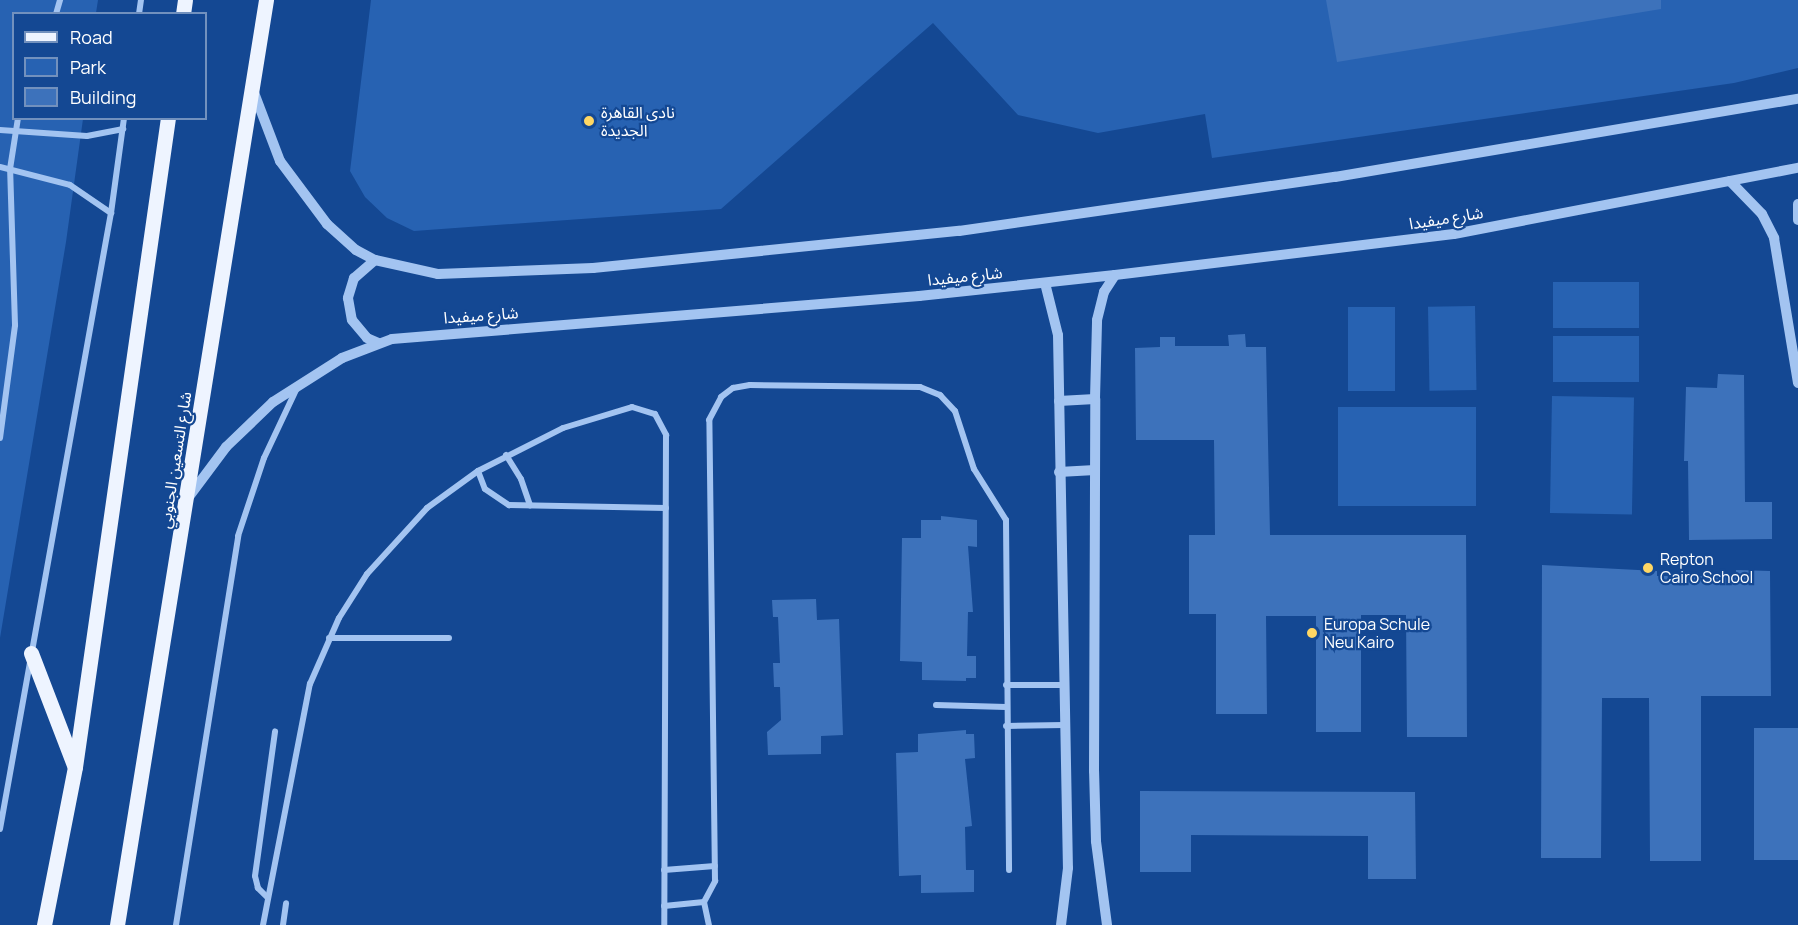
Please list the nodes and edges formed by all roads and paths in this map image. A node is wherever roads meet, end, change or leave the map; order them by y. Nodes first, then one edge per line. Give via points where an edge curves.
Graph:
1 (266, 0) edge
2 (253, 88) junction
3 (1798, 99) edge
4 (17, 120) edge
5 (124, 120) edge
6 (168, 120) edge
7 (123, 129) junction
8 (0, 130) edge
9 (13, 131) junction
10 (0, 167) edge
11 (1798, 168) edge
12 (10, 169) junction
13 (1730, 181) junction
14 (1798, 204) edge
15 (111, 213) junction
16 (1798, 220) edge
17 (375, 260) junction
18 (1115, 275) junction
19 (1045, 283) junction
20 (378, 343) junction
21 (299, 383) junction
22 (1798, 383) edge
23 (1095, 399) junction
24 (1059, 400) junction
25 (0, 438) edge
26 (506, 455) junction
27 (1095, 470) junction
28 (478, 471) junction
29 (1059, 472) junction
30 (187, 498) junction
31 (530, 505) junction
32 (666, 508) junction
33 (328, 638) junction
34 (449, 638) dead end
35 (31, 653) junction
36 (1063, 685) junction
37 (1006, 686) junction
38 (936, 705) dead end
39 (1006, 706) junction
40 (1064, 725) junction
41 (1006, 726) junction
42 (275, 731) dead end
43 (75, 768) junction
44 (0, 829) edge
45 (715, 866) junction
46 (664, 870) junction
47 (1009, 870) dead end
48 (267, 897) junction
49 (704, 902) junction
50 (286, 903) dead end
51 (664, 906) junction
52 (44, 925) edge
53 (117, 925) edge
54 (176, 925) edge
55 (262, 925) edge
56 (283, 925) edge
57 (664, 925) edge
58 (710, 925) edge
59 (1061, 925) edge
60 (1107, 925) edge

1 - 2 main road, شارع التسعين الجنوبي
2 - 17 street via 264,125 301,194 327,224
2 - 30 main road, شارع التسعين الجنوبي
3 - 17 street via 1335,177 959,231 593,268 438,274
4 - 9 street
5 - 7 street
6 - 43 main road
7 - 9 street via 87,136
7 - 15 street
8 - 9 street
9 - 12 street
10 - 12 street
11 - 13 street, شارع ميفيدا
12 - 15 street via 70,185
12 - 25 street via 17,290
13 - 18 street, شارع ميفيدا via 1454,234
13 - 22 street via 1762,214 1774,238
14 - 16 street
15 - 35 street
17 - 20 street via 354,278 348,298 359,330
18 - 19 street, شارع ميفيدا
18 - 23 street via 1104,292 1096,321
19 - 20 street, شارع ميفيدا via 421,335
19 - 24 street via 1058,335
20 - 21 street, شارع ميفيدا
21 - 30 street, شارع ميفيدا via 248,423
21 - 54 street via 264,458 236,546
23 - 24 street
23 - 27 street
24 - 29 street
26 - 28 street
26 - 31 street via 521,479
26 - 32 street via 593,417 632,407 648,410 660,420 666,435
27 - 29 street
27 - 60 street via 1094,771 1096,842
28 - 31 street via 485,489 500,502
28 - 33 street via 427,508 385,550 350,598
29 - 36 street
30 - 53 main road, شارع التسعين الجنوبي
31 - 32 street
32 - 46 street
33 - 34 street
33 - 48 street via 303,708
35 - 43 main road
35 - 44 street
36 - 37 street
36 - 40 street
37 - 39 street
37 - 45 street via 1006,520 975,469 960,421 949,402 931,390 909,385 750,385 727,392 715,404 709,420
38 - 39 street
39 - 41 street
40 - 41 street
40 - 59 street via 1068,868
41 - 47 street
42 - 48 street via 255,876 258,888
43 - 52 main road
45 - 46 street
45 - 49 street via 714,889
46 - 51 street
48 - 55 street
49 - 51 street
49 - 58 street
50 - 56 street
51 - 57 street

